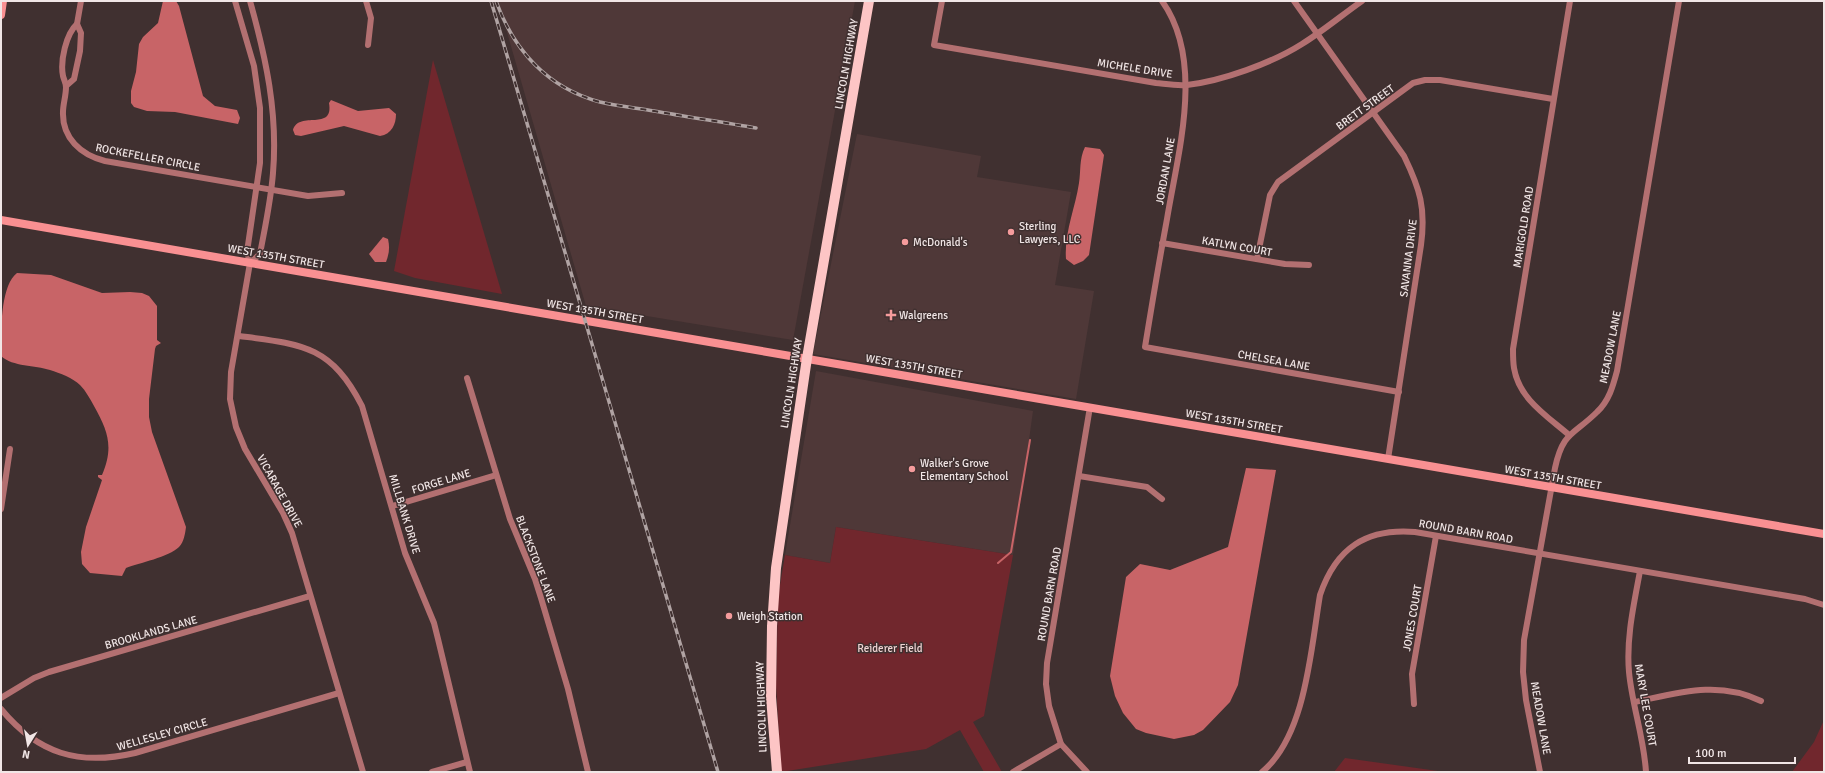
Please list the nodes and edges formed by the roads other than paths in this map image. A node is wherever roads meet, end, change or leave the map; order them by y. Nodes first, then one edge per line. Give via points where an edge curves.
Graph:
1 (3, 1) edge
2 (81, 1) edge
3 (235, 1) edge
4 (250, 1) edge
5 (366, 1) edge
6 (869, 1) edge
7 (942, 1) edge
8 (1162, 1) edge
9 (1294, 1) edge
10 (1362, 1) edge
11 (1570, 1) edge
12 (1679, 1) edge
13 (1, 15) edge
14 (77, 24) junction
15 (259, 33) junction
16 (1317, 34) junction
17 (246, 37) junction
18 (368, 45) dead end
19 (269, 74) junction
20 (256, 76) junction
21 (1185, 85) junction
22 (66, 86) junction
23 (1553, 99) junction
24 (1374, 113) junction
25 (274, 127) junction
26 (261, 128) junction
27 (257, 187) junction
28 (271, 189) junction
29 (342, 193) dead end
30 (1, 220) edge
31 (1162, 243) junction
32 (1257, 259) junction
33 (250, 263) junction
34 (1309, 265) dead end
35 (239, 336) junction
36 (1145, 347) joint
37 (807, 358) junction
38 (467, 378) dead end
39 (1399, 392) junction
40 (1090, 408) junction
41 (1569, 435) junction
42 (10, 449) dead end
43 (1388, 459) junction
44 (496, 475) junction
45 (1079, 476) junction
46 (1552, 488) junction
47 (1162, 499) dead end
48 (392, 506) junction
49 (1, 509) edge
50 (1824, 534) edge
51 (1436, 536) junction
52 (1541, 555) junction
53 (1640, 571) junction
54 (310, 596) junction
55 (1824, 605) edge
56 (339, 693) junction
57 (1, 698) edge
58 (1761, 701) dead end
59 (1634, 702) junction
60 (1414, 704) dead end
61 (1, 709) edge
62 (1061, 744) junction
63 (467, 762) junction
64 (363, 772) edge
65 (432, 772) edge
66 (470, 772) edge
67 (588, 772) edge
68 (777, 772) edge
69 (1013, 772) edge
70 (1087, 772) edge
71 (1262, 772) edge
72 (1540, 772) edge
73 (1646, 772) edge

1 - 13 street
2 - 14 street, ROCKEFELLER CIRCLE
3 - 17 street, VICARAGE DRIVE
4 - 15 street, VICARAGE DRIVE
5 - 18 street via 371,18
6 - 37 main road, LINCOLN HIGHWAY
7 - 21 street, MICHELE DRIVE via 934,45 1156,83
8 - 21 street, JORDAN LANE via 1179,30
9 - 16 street, SAVANNA DRIVE
10 - 16 street, MICHELE DRIVE
11 - 23 street, MARIGOLD ROAD
12 - 41 street, MEADOW LANE via 1618,371 1611,392 1598,412
14 - 22 street, ROCKEFELLER CIRCLE via 71,30 64,51 62,75
14 - 22 street, ROCKEFELLER CIRCLE via 81,33 80,51 74,78
15 - 17 street
15 - 19 street, VICARAGE DRIVE
16 - 21 street, MICHELE DRIVE via 1301,45 1243,71
16 - 24 street, SAVANNA DRIVE
17 - 20 street, VICARAGE DRIVE
19 - 20 street
19 - 25 street, VICARAGE DRIVE
20 - 26 street, VICARAGE DRIVE
21 - 31 street, JORDAN LANE via 1185,114
22 - 27 street, ROCKEFELLER CIRCLE via 63,113 66,131 74,144 88,155 105,161
23 - 24 street, BRETT STREET via 1440,80 1425,80 1413,84
23 - 41 street, MARIGOLD ROAD via 1513,349 1513,368 1525,397
24 - 32 street, BRETT STREET via 1278,182 1270,195
24 - 39 street, SAVANNA DRIVE via 1404,156 1417,182 1424,226
25 - 26 street
25 - 28 street, VICARAGE DRIVE
26 - 27 street, VICARAGE DRIVE
27 - 28 street, ROCKEFELLER CIRCLE
27 - 33 street, VICARAGE DRIVE via 247,252
28 - 29 street, ROCKEFELLER CIRCLE via 308,196
28 - 33 street, VICARAGE DRIVE via 260,254
30 - 33 street, WEST 135TH STREET
31 - 32 street, KATLYN COURT
31 - 36 street, JORDAN LANE
32 - 34 street, KATLYN COURT
33 - 35 street, VICARAGE DRIVE
33 - 37 street, WEST 135TH STREET
35 - 48 street, MILLBANK DRIVE via 301,346 320,354 337,368 351,385 362,406
35 - 54 street, VICARAGE DRIVE via 231,372 230,399 236,427 245,449 292,533
36 - 39 street, CHELSEA LANE
37 - 40 street, WEST 135TH STREET
37 - 68 main road, LINCOLN HIGHWAY via 774,589 771,698
38 - 44 street, BLACKSTONE LANE
39 - 43 street, SAVANNA DRIVE
40 - 43 street, WEST 135TH STREET
40 - 45 street, ROUND BARN ROAD
41 - 46 street, MEADOW LANE via 1557,459
42 - 49 street
43 - 46 street, WEST 135TH STREET
44 - 48 street, FORGE LANE
44 - 67 street, BLACKSTONE LANE via 512,525 541,598 574,710
45 - 47 street via 1147,487
45 - 62 street, ROUND BARN ROAD via 1047,663 1049,706
46 - 50 street, WEST 135TH STREET
46 - 52 street, MEADOW LANE
48 - 63 street, MILLBANK DRIVE via 405,553 438,639
51 - 52 street, ROUND BARN ROAD
51 - 60 street, JONES COURT via 1412,674
51 - 71 street, ROUND BARN ROAD via 1402,531 1383,532 1366,537 1338,559 1326,577 1320,595 1300,709 1293,730 1282,750
52 - 53 street, ROUND BARN ROAD
52 - 72 street, MEADOW LANE via 1524,640 1523,672
53 - 55 street, ROUND BARN ROAD via 1805,599
53 - 59 street, MARY LEE COURT via 1628,648
54 - 56 street, VICARAGE DRIVE
54 - 57 street, BROOKLANDS LANE via 49,672
56 - 61 street, WELLESLEY CIRCLE via 112,758 87,758 57,752 32,740 14,725
56 - 64 street, VICARAGE DRIVE
58 - 59 street via 1745,694 1708,689
59 - 73 street, MARY LEE COURT
62 - 69 street
62 - 70 street, ROUND BARN ROAD
63 - 65 street
63 - 66 street, MILLBANK DRIVE

